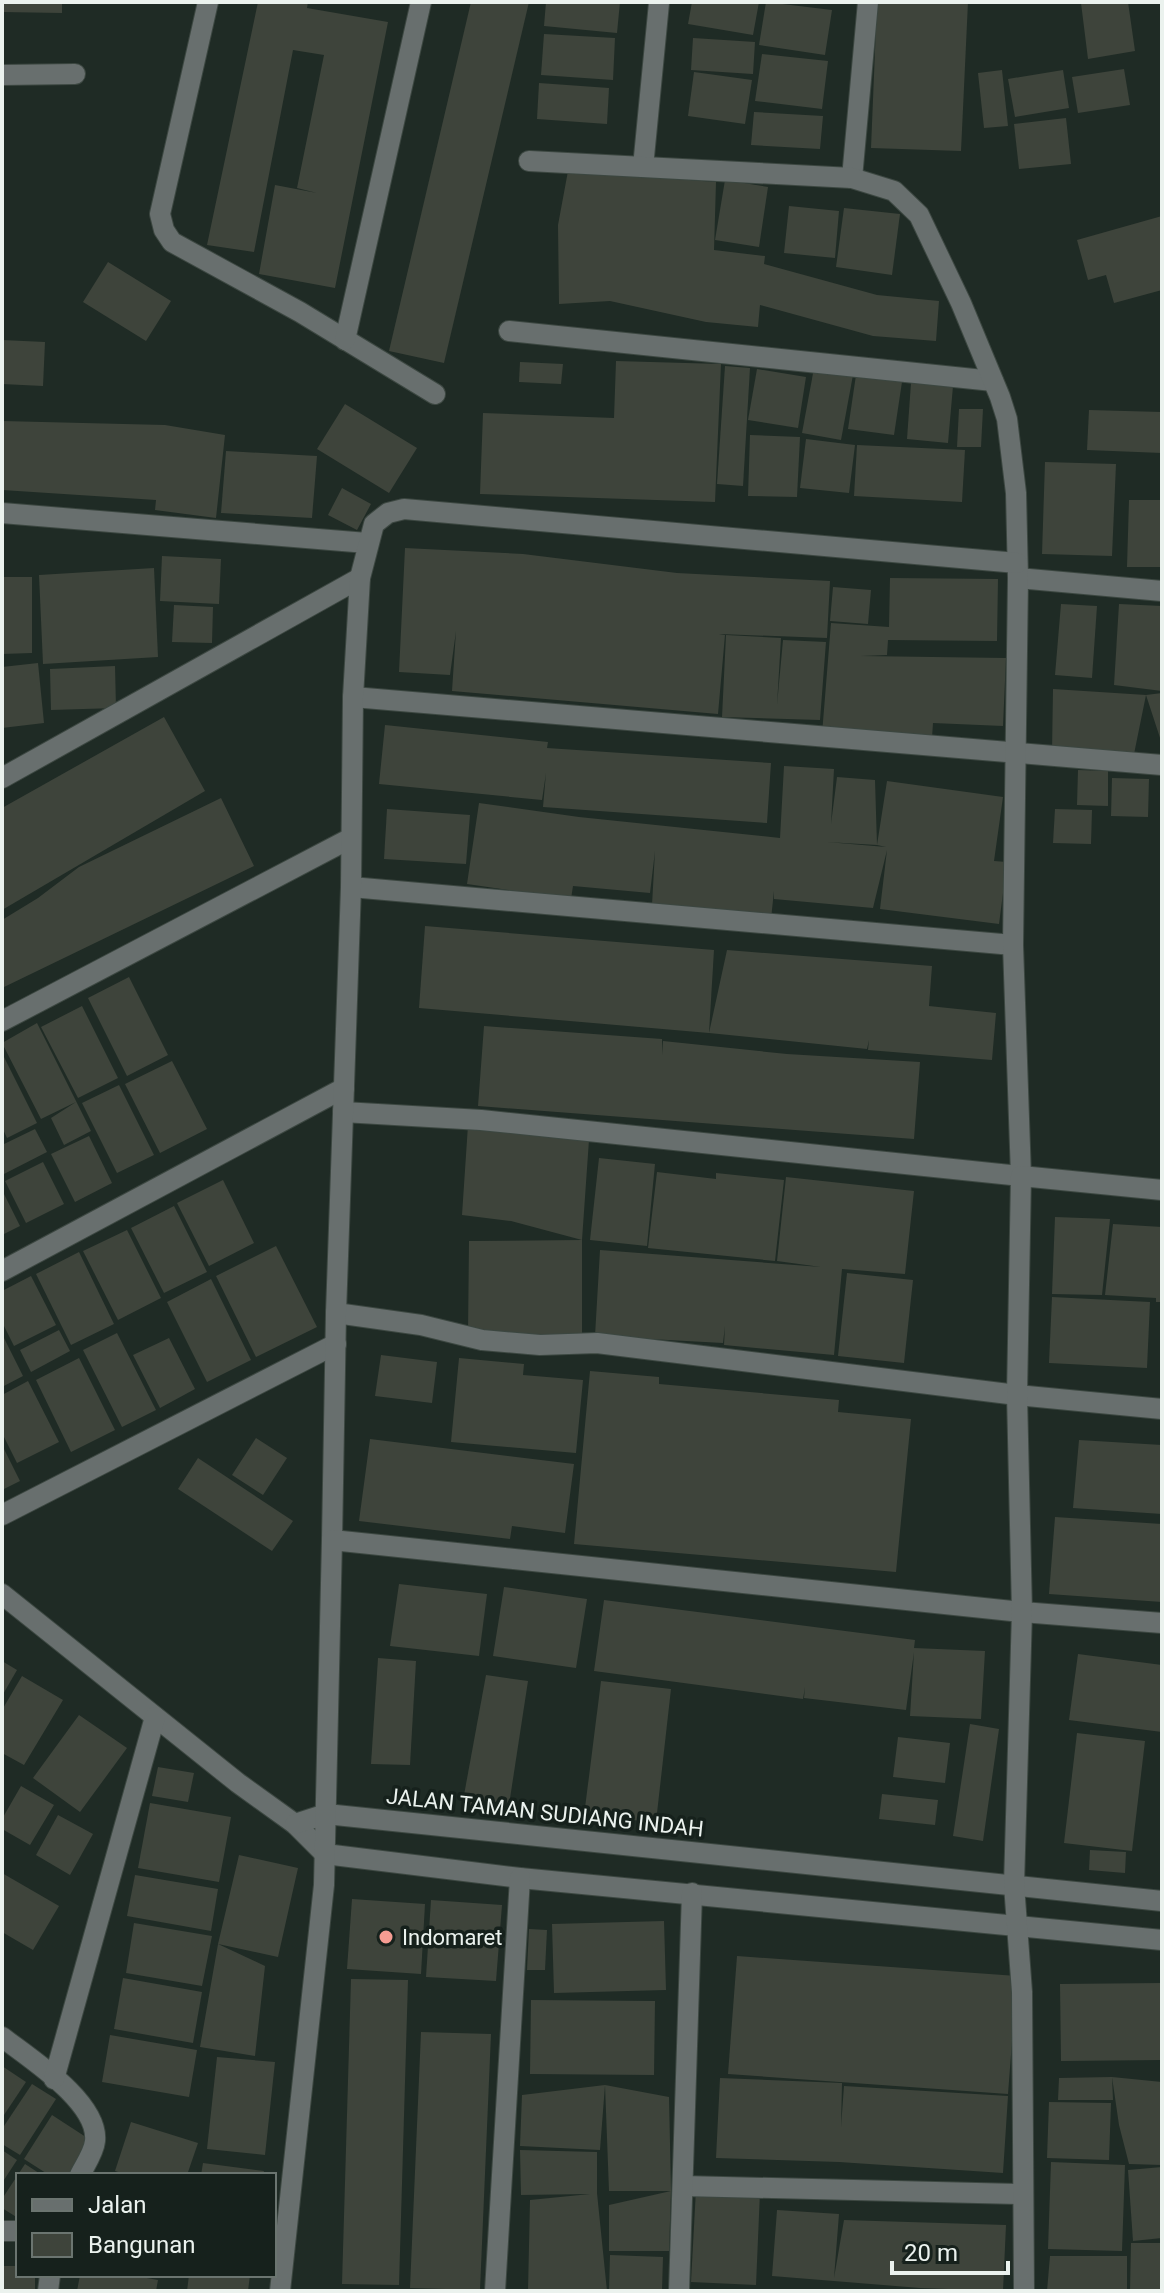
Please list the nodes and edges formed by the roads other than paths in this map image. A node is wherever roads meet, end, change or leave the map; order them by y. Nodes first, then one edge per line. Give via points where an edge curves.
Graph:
1 (208, 2) edge
2 (421, 2) edge
3 (868, 2) edge
4 (659, 3) edge
5 (75, 74) dead end
6 (2, 75) edge
7 (529, 161) dead end
8 (643, 167) junction
9 (852, 178) junction
10 (509, 331) dead end
11 (345, 340) junction
12 (993, 381) junction
13 (435, 394) dead end
14 (2, 513) edge
15 (367, 543) junction
16 (1018, 570) junction
17 (360, 578) junction
18 (1162, 591) edge
19 (353, 697) junction
20 (1016, 751) junction
21 (1162, 765) edge
22 (2, 778) edge
23 (351, 838) junction
24 (351, 887) junction
25 (1013, 945) junction
26 (2, 1021) edge
27 (344, 1088) junction
28 (343, 1112) junction
29 (1021, 1176) junction
30 (1162, 1190) edge
31 (2, 1271) edge
32 (336, 1313) junction
33 (336, 1344) junction
34 (1017, 1395) junction
35 (1162, 1409) edge
36 (2, 1515) edge
37 (332, 1540) junction
38 (2, 1594) edge
39 (1022, 1612) junction
40 (1162, 1623) edge
41 (155, 1717) junction
42 (326, 1814) junction
43 (295, 1824) junction
44 (325, 1854) junction
45 (520, 1878) junction
46 (1014, 1885) junction
47 (692, 1893) junction
48 (1162, 1901) edge
49 (1016, 1926) junction
50 (1162, 1940) edge
51 (2, 2037) edge
52 (54, 2079) junction
53 (81, 2173) edge
54 (683, 2186) junction
55 (1023, 2194) junction
56 (280, 2291) edge
57 (495, 2291) edge
58 (679, 2291) edge
59 (1024, 2291) edge

1 - 11 street via 160,214 164,230 172,242
2 - 11 street
3 - 9 street
4 - 8 street
5 - 6 street
7 - 8 street
8 - 9 street
9 - 12 street via 894,191 919,215
10 - 12 street
11 - 13 street
12 - 16 street via 1012,449
14 - 15 street
15 - 16 street via 374,524 404,509
15 - 17 street
16 - 18 street
16 - 20 street
17 - 19 street
17 - 22 street
19 - 20 street
19 - 23 street
20 - 21 street
20 - 25 street
23 - 24 street
23 - 26 street
24 - 25 street
24 - 27 street
25 - 29 street
27 - 28 street
27 - 31 street
28 - 29 street via 481,1120
28 - 32 street
29 - 30 street
29 - 34 street
32 - 33 street
32 - 34 street via 429,1326 482,1340 597,1343
33 - 36 street
33 - 37 street
34 - 35 street
34 - 39 street
37 - 39 street
37 - 42 street
38 - 41 street
39 - 40 street
39 - 46 street
41 - 43 street
41 - 52 street
42 - 43 street, JALAN TAMAN SUDIANG INDAH
42 - 44 street
42 - 46 street, JALAN TAMAN SUDIANG INDAH
43 - 44 street
44 - 45 street
44 - 56 street
45 - 47 street
45 - 57 street
46 - 48 street, JALAN TAMAN SUDIANG INDAH
46 - 49 street
47 - 49 street
47 - 54 street
49 - 50 street
49 - 55 street via 1022,1992
51 - 52 street
52 - 53 street via 84,2106 95,2135
54 - 55 street
54 - 58 street
55 - 59 street

